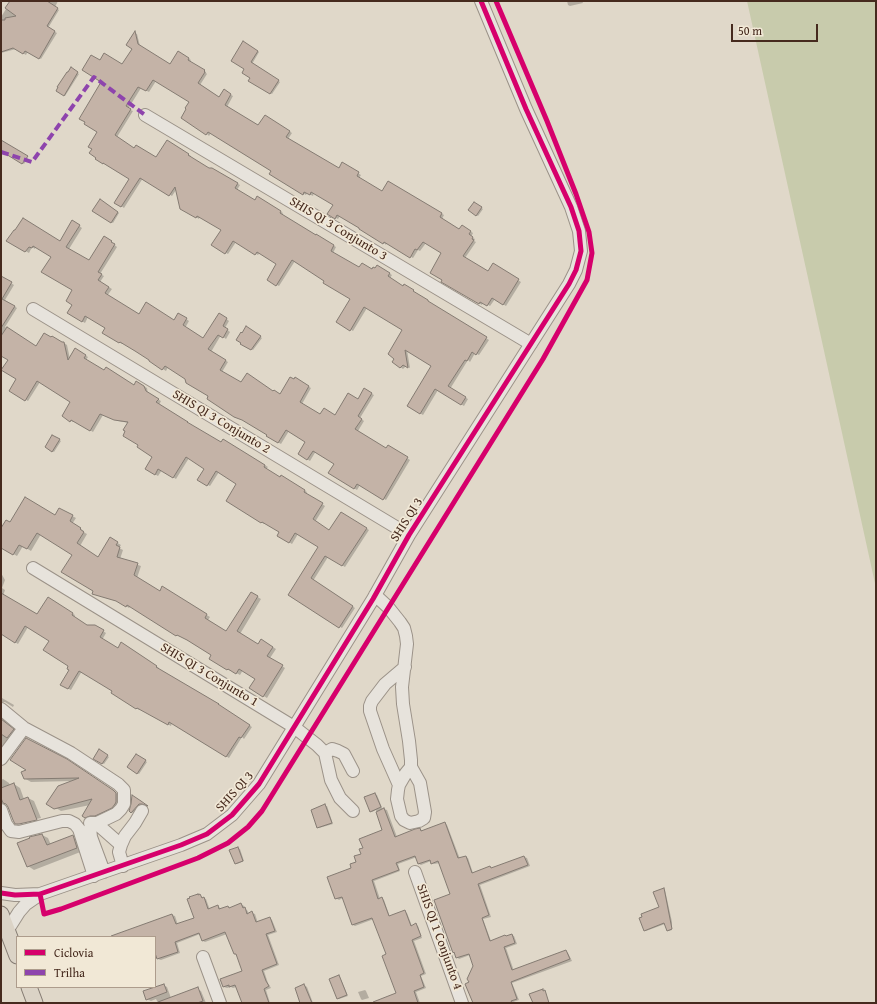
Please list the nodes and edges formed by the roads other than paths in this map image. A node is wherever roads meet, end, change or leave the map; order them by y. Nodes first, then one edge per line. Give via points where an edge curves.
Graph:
1 (481, 1) edge
2 (145, 115) dead end
3 (33, 309) dead end
4 (531, 344) junction
5 (409, 535) junction
6 (33, 568) dead end
7 (375, 595) junction
8 (404, 667) junction
9 (1, 709) edge
10 (294, 727) junction
11 (24, 728) junction
12 (325, 753) junction
13 (1, 759) edge
14 (411, 767) junction
15 (353, 771) dead end
16 (399, 785) junction
17 (1, 810) edge
18 (142, 811) dead end
19 (353, 811) dead end
20 (75, 824) junction
21 (96, 824) junction
22 (121, 845) junction
23 (123, 866) junction
24 (415, 872) dead end
25 (99, 874) junction
26 (1, 892) edge
27 (40, 894) junction
28 (1, 914) edge
29 (8, 931) junction
30 (16, 953) edge
31 (202, 957) dead end
32 (28, 988) edge
33 (35, 1003) edge
34 (220, 1003) edge
35 (462, 1003) edge

1 - 4 street, SHIS QI 3 via 526,109 571,207 579,231 581,251 576,270
2 - 4 street, SHIS QI 3 Conjunto 3
3 - 5 street, SHIS QI 3 Conjunto 2
4 - 5 street, SHIS QI 3
5 - 7 street, SHIS QI 3
6 - 10 street, SHIS QI 3 Conjunto 1
7 - 8 street via 404,628 407,644
7 - 10 street, SHIS QI 3
8 - 14 street via 403,704
8 - 16 street via 386,684 370,706 383,749
9 - 11 street
10 - 12 street, SHIS QI 3 Conjunto 1
10 - 23 street, SHIS QI 3 via 259,784 232,816 206,834 181,846
11 - 13 street
11 - 21 street via 71,753 124,790 124,804 121,809
12 - 15 street via 332,749 344,754
12 - 19 street via 331,780 340,798
14 - 16 street
14 - 16 street via 420,783 424,818 410,823 404,820 397,799
17 - 20 street via 11,831 19,832 62,821
18 - 22 street
20 - 21 street
20 - 25 street
21 - 22 street
21 - 25 street via 90,828
22 - 23 street via 119,852
23 - 25 street, SHIS QI 3
24 - 35 street, SHIS QI 1 Conjunto 4
25 - 27 street, SHIS QI 3
26 - 27 street, SHIS QI 3 via 15,895
27 - 29 street, SHIS QI 3 via 19,912
28 - 29 main road
29 - 30 main road
31 - 34 street
32 - 33 main road

